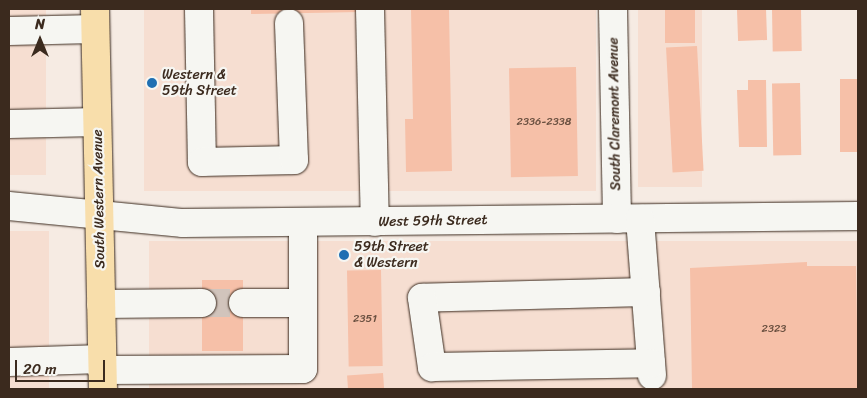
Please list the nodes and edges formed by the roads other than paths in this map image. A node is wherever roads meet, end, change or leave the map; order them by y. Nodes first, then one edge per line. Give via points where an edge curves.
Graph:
1 (199, 9) edge
2 (370, 9) edge
3 (614, 9) edge
4 (95, 19) edge
5 (289, 22) dead end
6 (9, 31) edge
7 (97, 122) junction
8 (9, 124) edge
9 (9, 206) edge
10 (98, 213) junction
11 (858, 216) edge
12 (628, 219) junction
13 (375, 222) junction
14 (303, 223) junction
15 (646, 292) junction
16 (202, 303) tunnel mouth
17 (243, 303) tunnel mouth
18 (303, 303) junction
19 (101, 304) junction
20 (9, 362) edge
21 (103, 372) edge

1 - 5 street via 202,162 294,160
2 - 13 street
3 - 12 street, South Claremont Avenue
4 - 6 street
4 - 7 main road, South Western Avenue
7 - 8 street
7 - 10 main road, South Western Avenue
9 - 10 street, West 59th Street
10 - 14 street, West 59th Street via 183,223
10 - 19 main road, South Western Avenue
11 - 12 street, West 59th Street
12 - 13 street, West 59th Street
12 - 15 street, South Claremont Avenue
13 - 14 street, West 59th Street
14 - 18 street
15 - 15 street, South Claremont Avenue via 422,298 432,366 652,369
16 - 19 street
17 - 18 street
18 - 21 street via 303,368
19 - 21 main road, South Western Avenue
20 - 21 street

